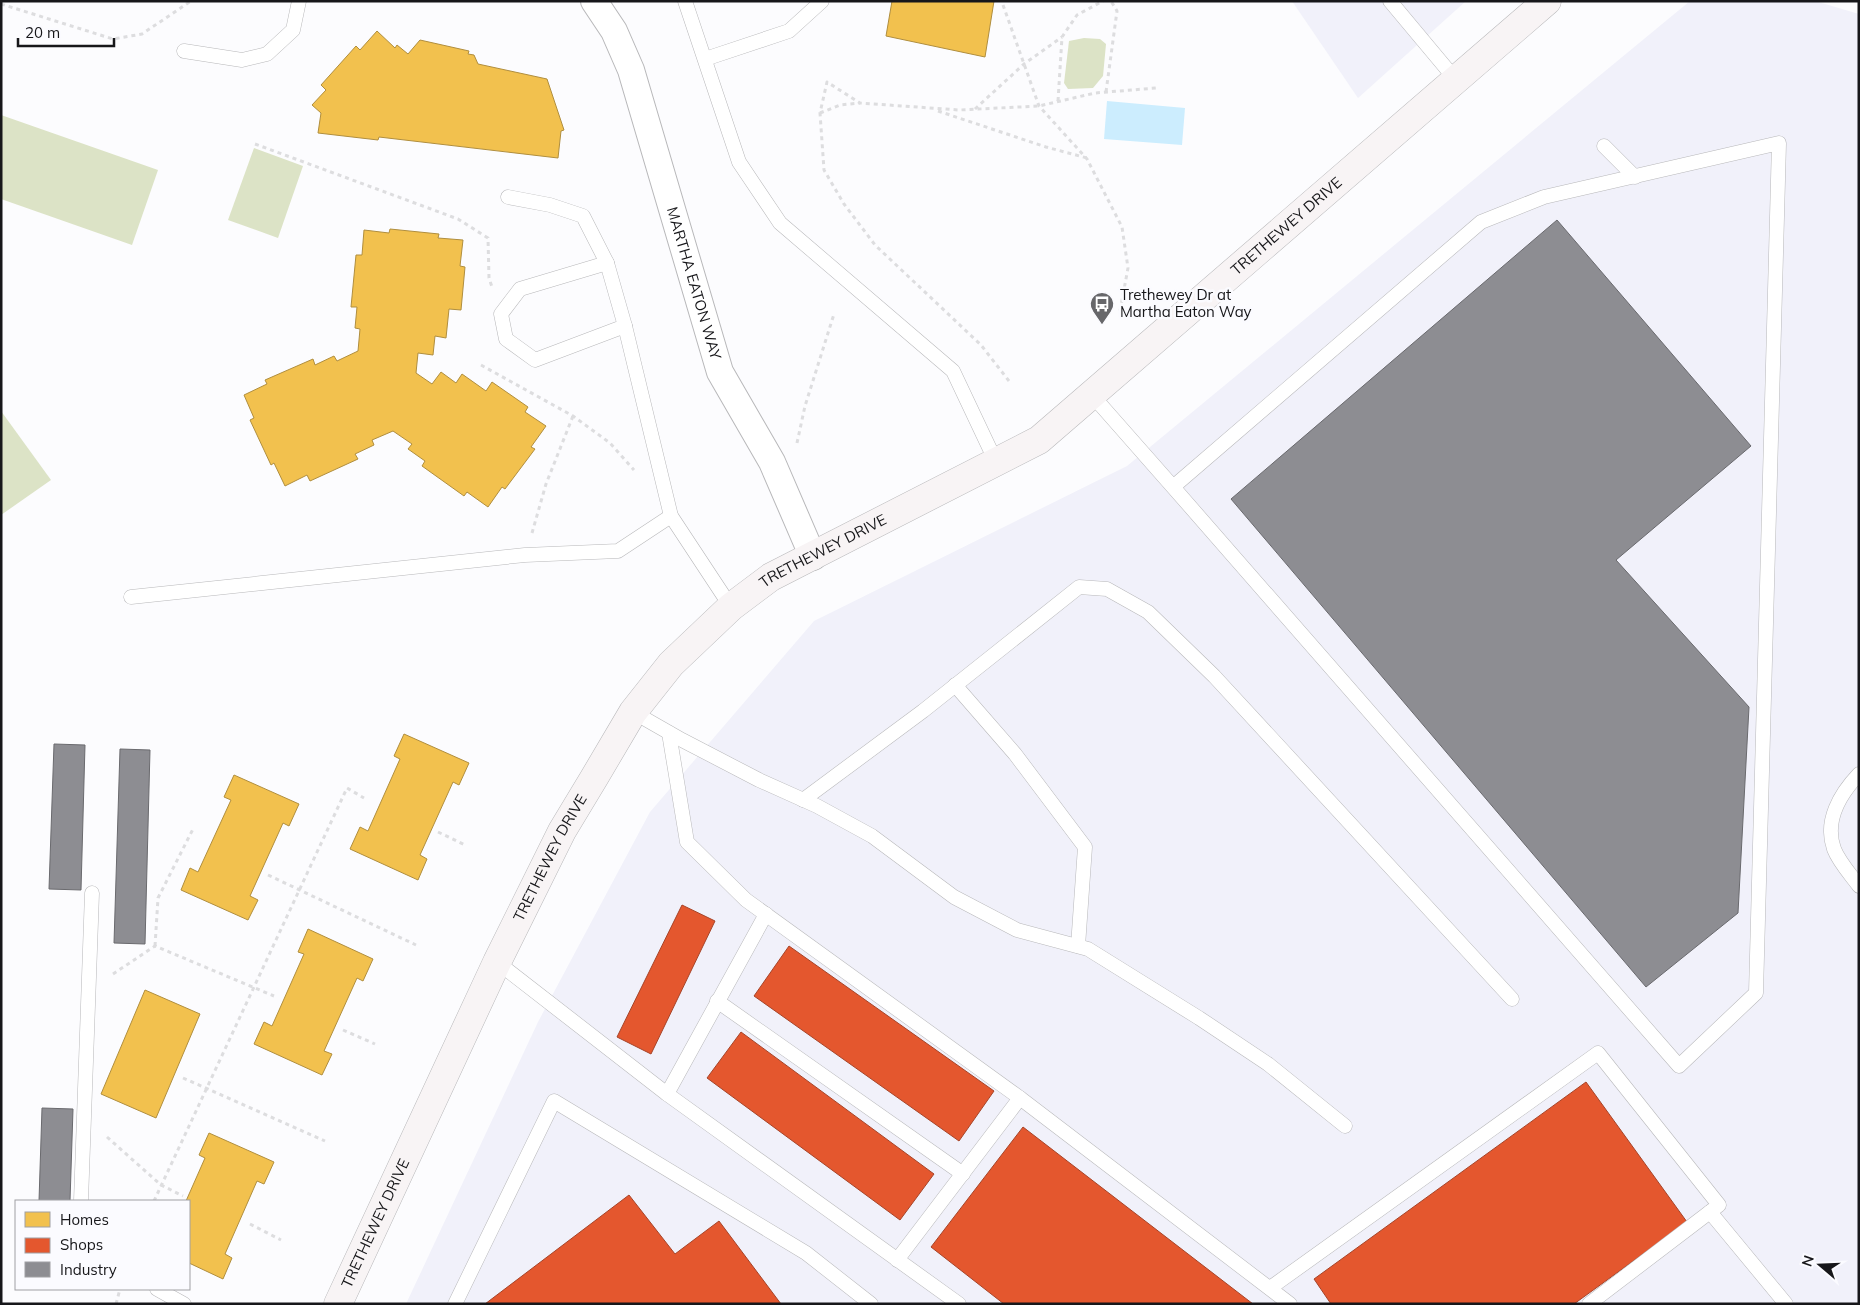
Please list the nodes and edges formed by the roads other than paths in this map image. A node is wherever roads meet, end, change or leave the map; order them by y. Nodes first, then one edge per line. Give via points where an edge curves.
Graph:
1 (299, 1) edge
2 (594, 1) edge
3 (685, 1) edge
4 (822, 1) edge
5 (1390, 1) edge
6 (1546, 1) edge
7 (184, 51) dead end
8 (705, 59) junction
9 (1456, 80) junction
10 (1604, 146) dead end
11 (1635, 176) junction
12 (508, 197) dead end
13 (607, 263) junction
14 (625, 326) junction
15 (1092, 394) junction
16 (996, 462) junction
17 (1173, 487) junction
18 (671, 516) junction
19 (813, 557) junction
20 (131, 597) dead end
21 (731, 607) junction
22 (955, 685) junction
23 (633, 712) junction
24 (669, 733) junction
25 (1859, 774) edge
26 (804, 800) junction
27 (1859, 886) edge
28 (92, 893) dead end
29 (766, 914) junction
30 (1078, 946) junction
31 (497, 962) junction
32 (1512, 999) dead end
33 (717, 1001) junction
34 (667, 1094) junction
35 (1020, 1098) junction
36 (1345, 1126) dead end
37 (962, 1174) junction
38 (81, 1200) edge
39 (1710, 1212) junction
40 (897, 1260) junction
41 (1270, 1288) junction
42 (159, 1290) edge
43 (184, 1304) edge
44 (338, 1304) edge
45 (455, 1304) edge
46 (871, 1304) edge
47 (959, 1304) edge
48 (1290, 1304) edge
49 (1589, 1304) edge
50 (1786, 1304) edge

1 - 7 lane via 293,30 267,54 242,60
2 - 19 street, MARTHA EATON WAY via 614,31 631,70 720,372 775,468
3 - 8 lane
4 - 8 lane via 790,31
5 - 9 lane
6 - 9 main road, TRETHEWEY DRIVE
8 - 16 lane via 739,162 780,223 953,371
9 - 15 main road, TRETHEWEY DRIVE
10 - 11 lane
11 - 17 lane via 1544,197 1481,222
11 - 17 lane via 1779,143 1756,993 1679,1066
12 - 13 lane via 550,205 583,216
13 - 14 lane
13 - 14 lane via 520,289 500,314 506,340 535,360
14 - 18 lane
15 - 16 main road, TRETHEWEY DRIVE via 1039,440
15 - 17 lane
16 - 19 main road, TRETHEWEY DRIVE
18 - 20 lane via 618,551 525,555
18 - 21 lane
19 - 21 main road, TRETHEWEY DRIVE via 771,578
21 - 23 main road, TRETHEWEY DRIVE via 671,664
22 - 26 lane
22 - 30 lane via 1015,754 1085,847
22 - 32 lane via 1079,588 1106,589 1140,607 1214,676
23 - 24 lane
23 - 31 main road, TRETHEWEY DRIVE via 562,831
24 - 26 lane
24 - 29 lane via 687,842 746,900
25 - 27 lane via 1845,789 1831,824 1834,850
26 - 30 lane via 872,836 954,896 1017,930
28 - 38 lane
29 - 33 lane
29 - 35 lane
30 - 36 lane via 1088,949 1268,1064
31 - 34 lane
31 - 44 main road, TRETHEWEY DRIVE
33 - 34 lane
33 - 37 lane
34 - 40 lane
35 - 37 lane
35 - 41 lane
37 - 40 lane
39 - 41 lane via 1719,1205 1598,1052
39 - 49 lane
39 - 50 lane
40 - 47 lane
41 - 48 lane
42 - 43 lane
45 - 46 lane via 554,1101 806,1253

